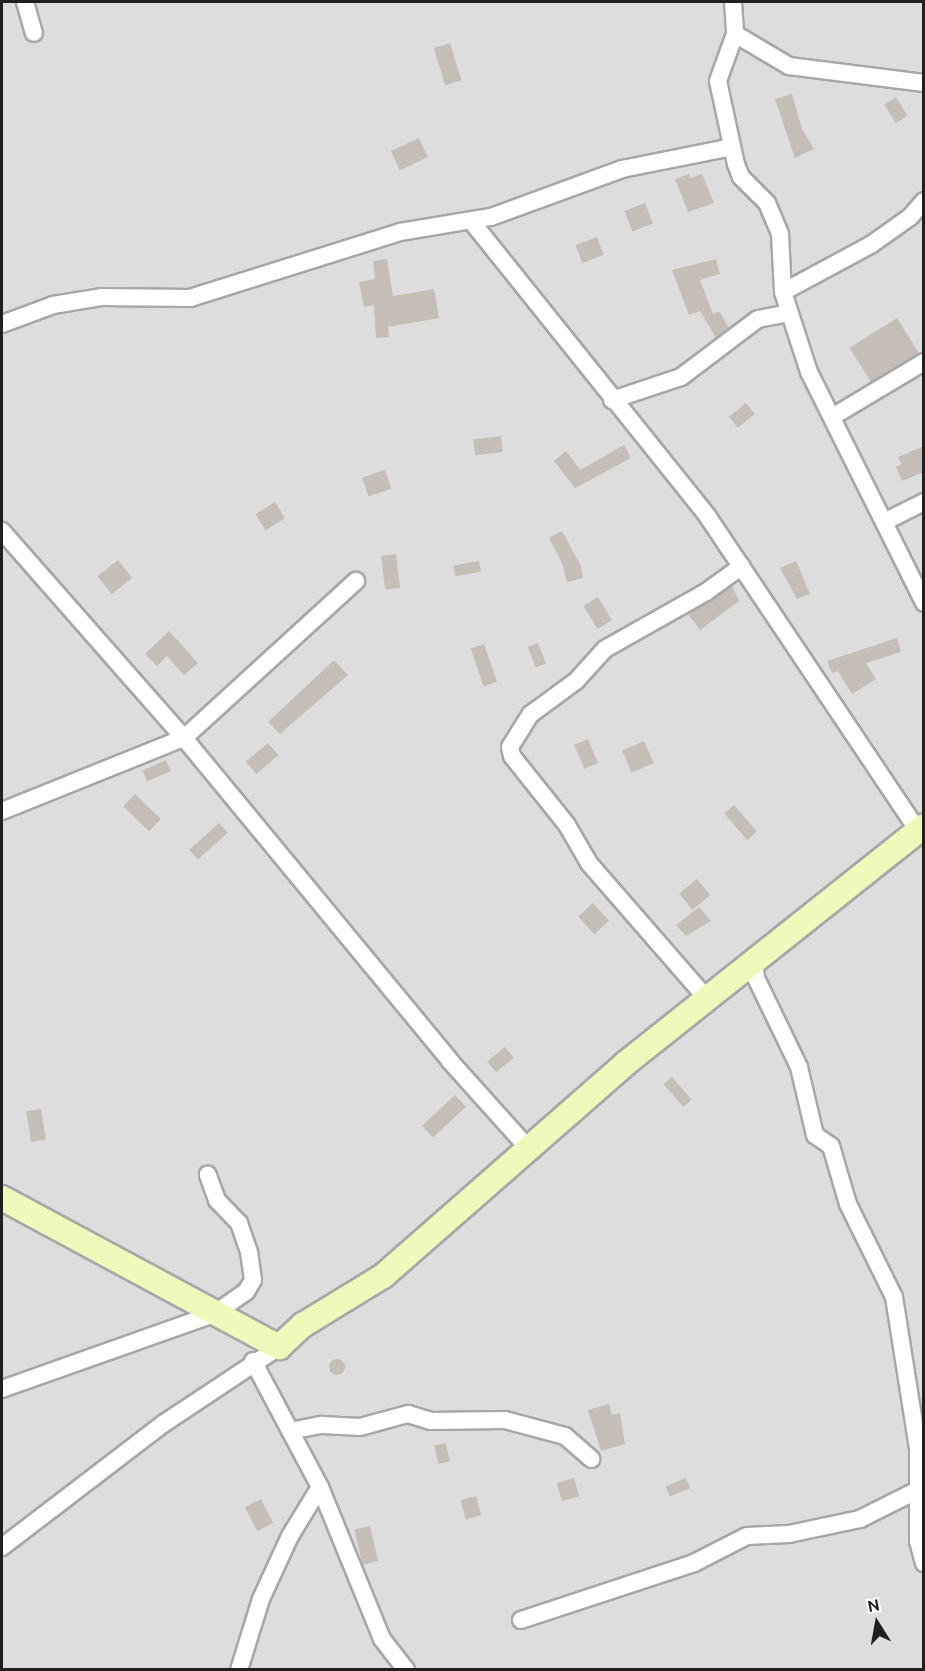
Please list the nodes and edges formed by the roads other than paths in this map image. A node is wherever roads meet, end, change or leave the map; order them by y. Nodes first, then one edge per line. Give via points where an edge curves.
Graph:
1 (25, 2) edge
2 (733, 2) edge
3 (34, 33) dead end
4 (735, 34) junction
5 (924, 82) edge
6 (732, 147) junction
7 (924, 201) edge
8 (472, 222) junction
9 (783, 292) junction
10 (788, 313) junction
11 (2, 324) edge
12 (924, 362) edge
13 (612, 399) junction
14 (832, 417) junction
15 (924, 502) edge
16 (884, 522) junction
17 (2, 531) edge
18 (742, 566) junction
19 (356, 581) dead end
20 (924, 603) edge
21 (184, 738) junction
22 (2, 811) edge
23 (921, 828) edge
24 (754, 963) junction
25 (708, 1000) junction
26 (529, 1149) junction
27 (208, 1175) dead end
28 (2, 1198) edge
29 (214, 1314) junction
30 (279, 1347) junction
31 (253, 1361) junction
32 (2, 1389) edge
33 (290, 1431) junction
34 (921, 1451) edge
35 (591, 1459) dead end
36 (320, 1487) junction
37 (921, 1488) edge
38 (2, 1547) edge
39 (924, 1563) edge
40 (521, 1620) dead end
41 (239, 1670) edge
42 (406, 1670) edge

1 - 3 street
2 - 4 street
4 - 5 street via 789,66
4 - 6 street via 718,81
6 - 8 street via 622,169
6 - 9 street via 741,177 767,203 780,234
7 - 9 street via 910,217 872,244
8 - 11 street via 400,232 190,298 102,297 53,305
8 - 13 street
9 - 10 street
10 - 13 street via 758,319 681,377
10 - 14 street via 809,372
12 - 14 street
13 - 18 street via 708,517
14 - 16 street
15 - 16 street
16 - 20 street
17 - 21 street
18 - 23 street
18 - 25 street via 605,649 576,681 531,714 510,747 512,756 567,825 589,863
19 - 21 street
21 - 22 street
21 - 26 street via 450,1061
23 - 24 street
24 - 25 street
24 - 34 street via 756,978 799,1067 815,1135 831,1146 848,1204 894,1297
25 - 26 street via 625,1064
26 - 30 street via 383,1276 303,1325
27 - 29 street via 217,1200 239,1223 253,1267 253,1280 246,1292
28 - 29 street
29 - 30 street
29 - 32 street
30 - 31 street
31 - 33 street
31 - 38 street
33 - 35 street via 322,1425 360,1427 408,1414 431,1421 506,1420 565,1436
33 - 36 street
34 - 37 street
36 - 41 street via 290,1536 261,1599
36 - 42 street via 382,1640
37 - 39 street via 918,1541
37 - 40 street via 860,1519 789,1534 747,1536 694,1563

